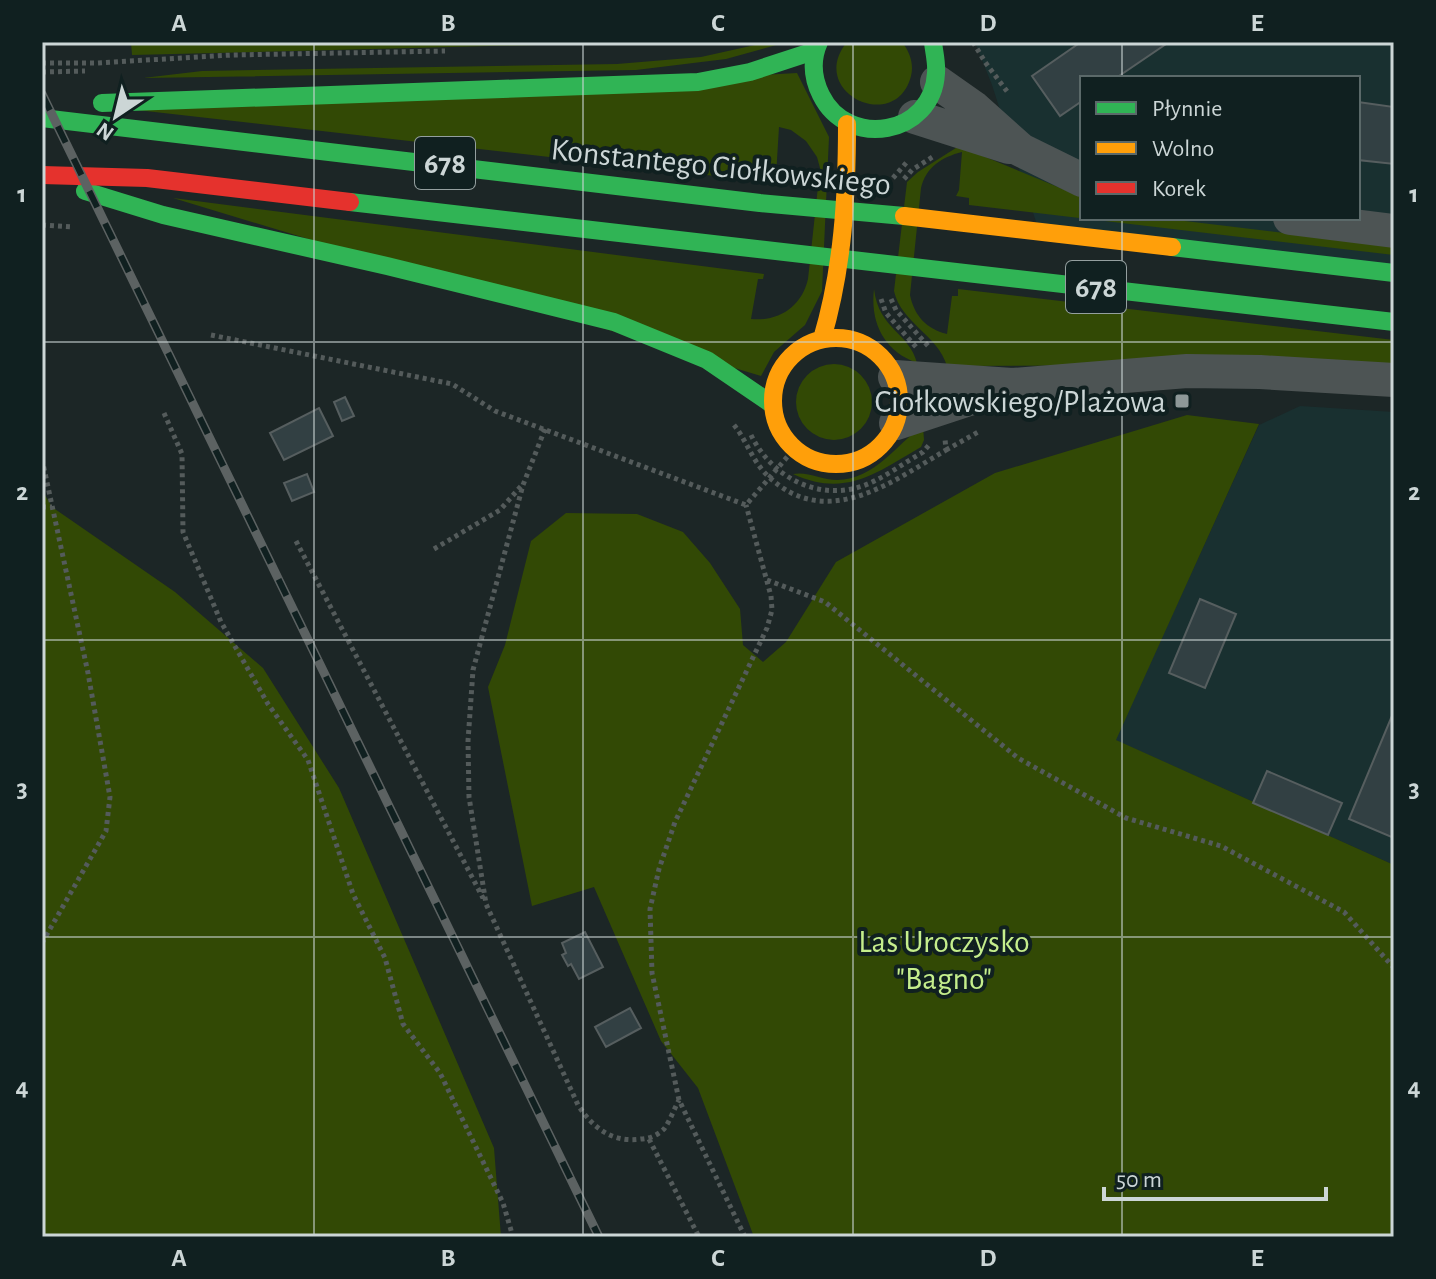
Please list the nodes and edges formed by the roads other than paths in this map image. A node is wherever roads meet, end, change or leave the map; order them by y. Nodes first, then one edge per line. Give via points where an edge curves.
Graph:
1 (933, 42) edge
2 (816, 46) edge
3 (937, 82) junction
4 (42, 111) edge
5 (42, 118) edge
6 (847, 124) junction
7 (895, 130) junction
8 (1021, 150) junction
9 (42, 177) edge
10 (1080, 179) edge
11 (874, 201) dead end
12 (1306, 220) edge
13 (1394, 231) edge
14 (864, 273) dead end
15 (1394, 273) edge
16 (1394, 322) edge
17 (822, 339) junction
18 (895, 377) junction
19 (1394, 380) edge
20 (1012, 385) junction
21 (773, 405) junction
22 (896, 423) junction

1 - 3 main road
2 - 4 main road via 750,72 698,82 113,102
2 - 6 main road via 812,72 818,93
3 - 7 main road via 929,101
3 - 8 street
5 - 15 main road, Konstantego Ciołkowskiego / 678
6 - 7 main road
6 - 17 main road via 848,191 838,277
7 - 8 street
8 - 10 street
9 - 16 main road, 678 via 147,178
9 - 21 main road via 163,215 614,322 707,360
11 - 14 main road
12 - 13 street
17 - 18 main road via 862,336
17 - 21 main road via 786,363
18 - 20 street
18 - 22 main road via 900,400
19 - 20 street via 1187,371
20 - 22 street
21 - 22 main road via 779,429 794,449 822,463 852,462 879,448

